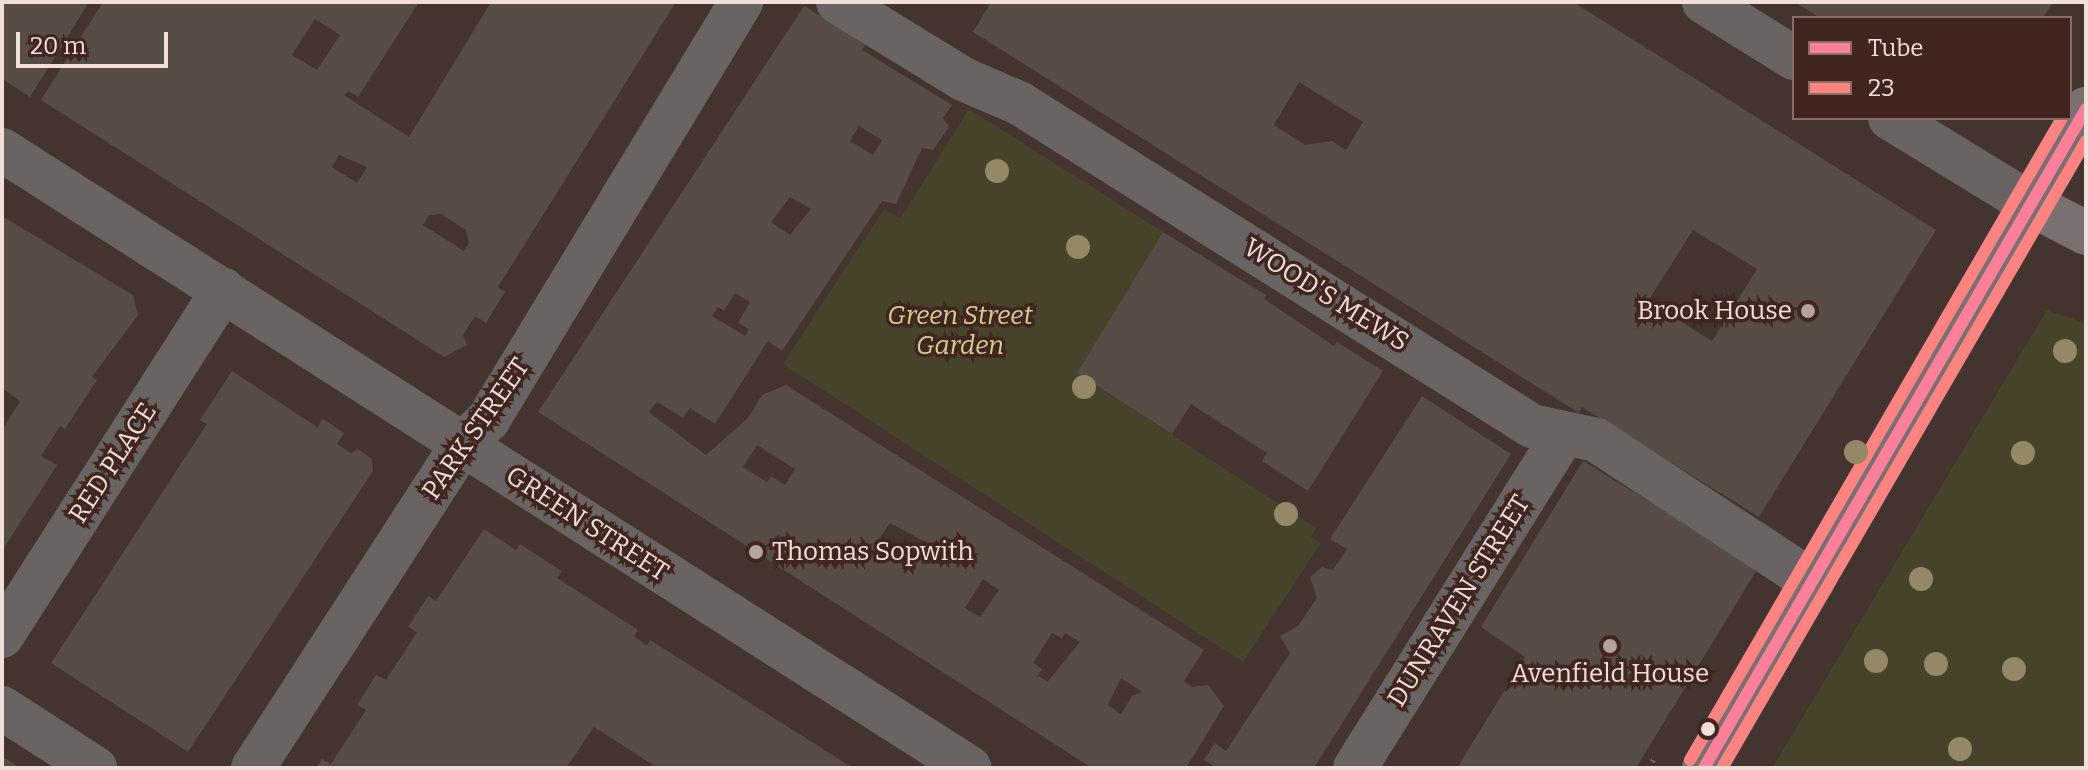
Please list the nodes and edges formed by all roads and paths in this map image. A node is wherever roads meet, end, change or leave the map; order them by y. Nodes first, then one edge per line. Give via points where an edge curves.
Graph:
1 (741, 2) edge
2 (838, 2) edge
3 (1704, 2) edge
4 (1792, 57) edge
5 (2086, 109) edge
6 (1893, 120) edge
7 (2, 150) edge
8 (2032, 205) junction
9 (2086, 233) edge
10 (223, 290) junction
11 (1564, 434) junction
12 (463, 444) junction
13 (1813, 582) junction
14 (2, 636) edge
15 (2, 708) edge
16 (95, 768) edge
17 (253, 768) edge
18 (970, 768) edge
19 (1355, 768) edge
20 (1704, 768) edge

1 - 12 street, PARK STREET via 488,420
2 - 11 street, WOOD'S MEWS via 963,79 1019,103 1532,426
3 - 4 street
5 - 8 highway
6 - 8 street
7 - 10 street, GREEN STREET
8 - 9 highway
8 - 13 highway
10 - 12 street, GREEN STREET
10 - 14 street, RED PLACE
11 - 13 street, WOOD'S MEWS via 1596,440
11 - 19 street, DUNRAVEN STREET
12 - 17 street, PARK STREET
12 - 18 street, GREEN STREET
13 - 20 highway
15 - 16 street

